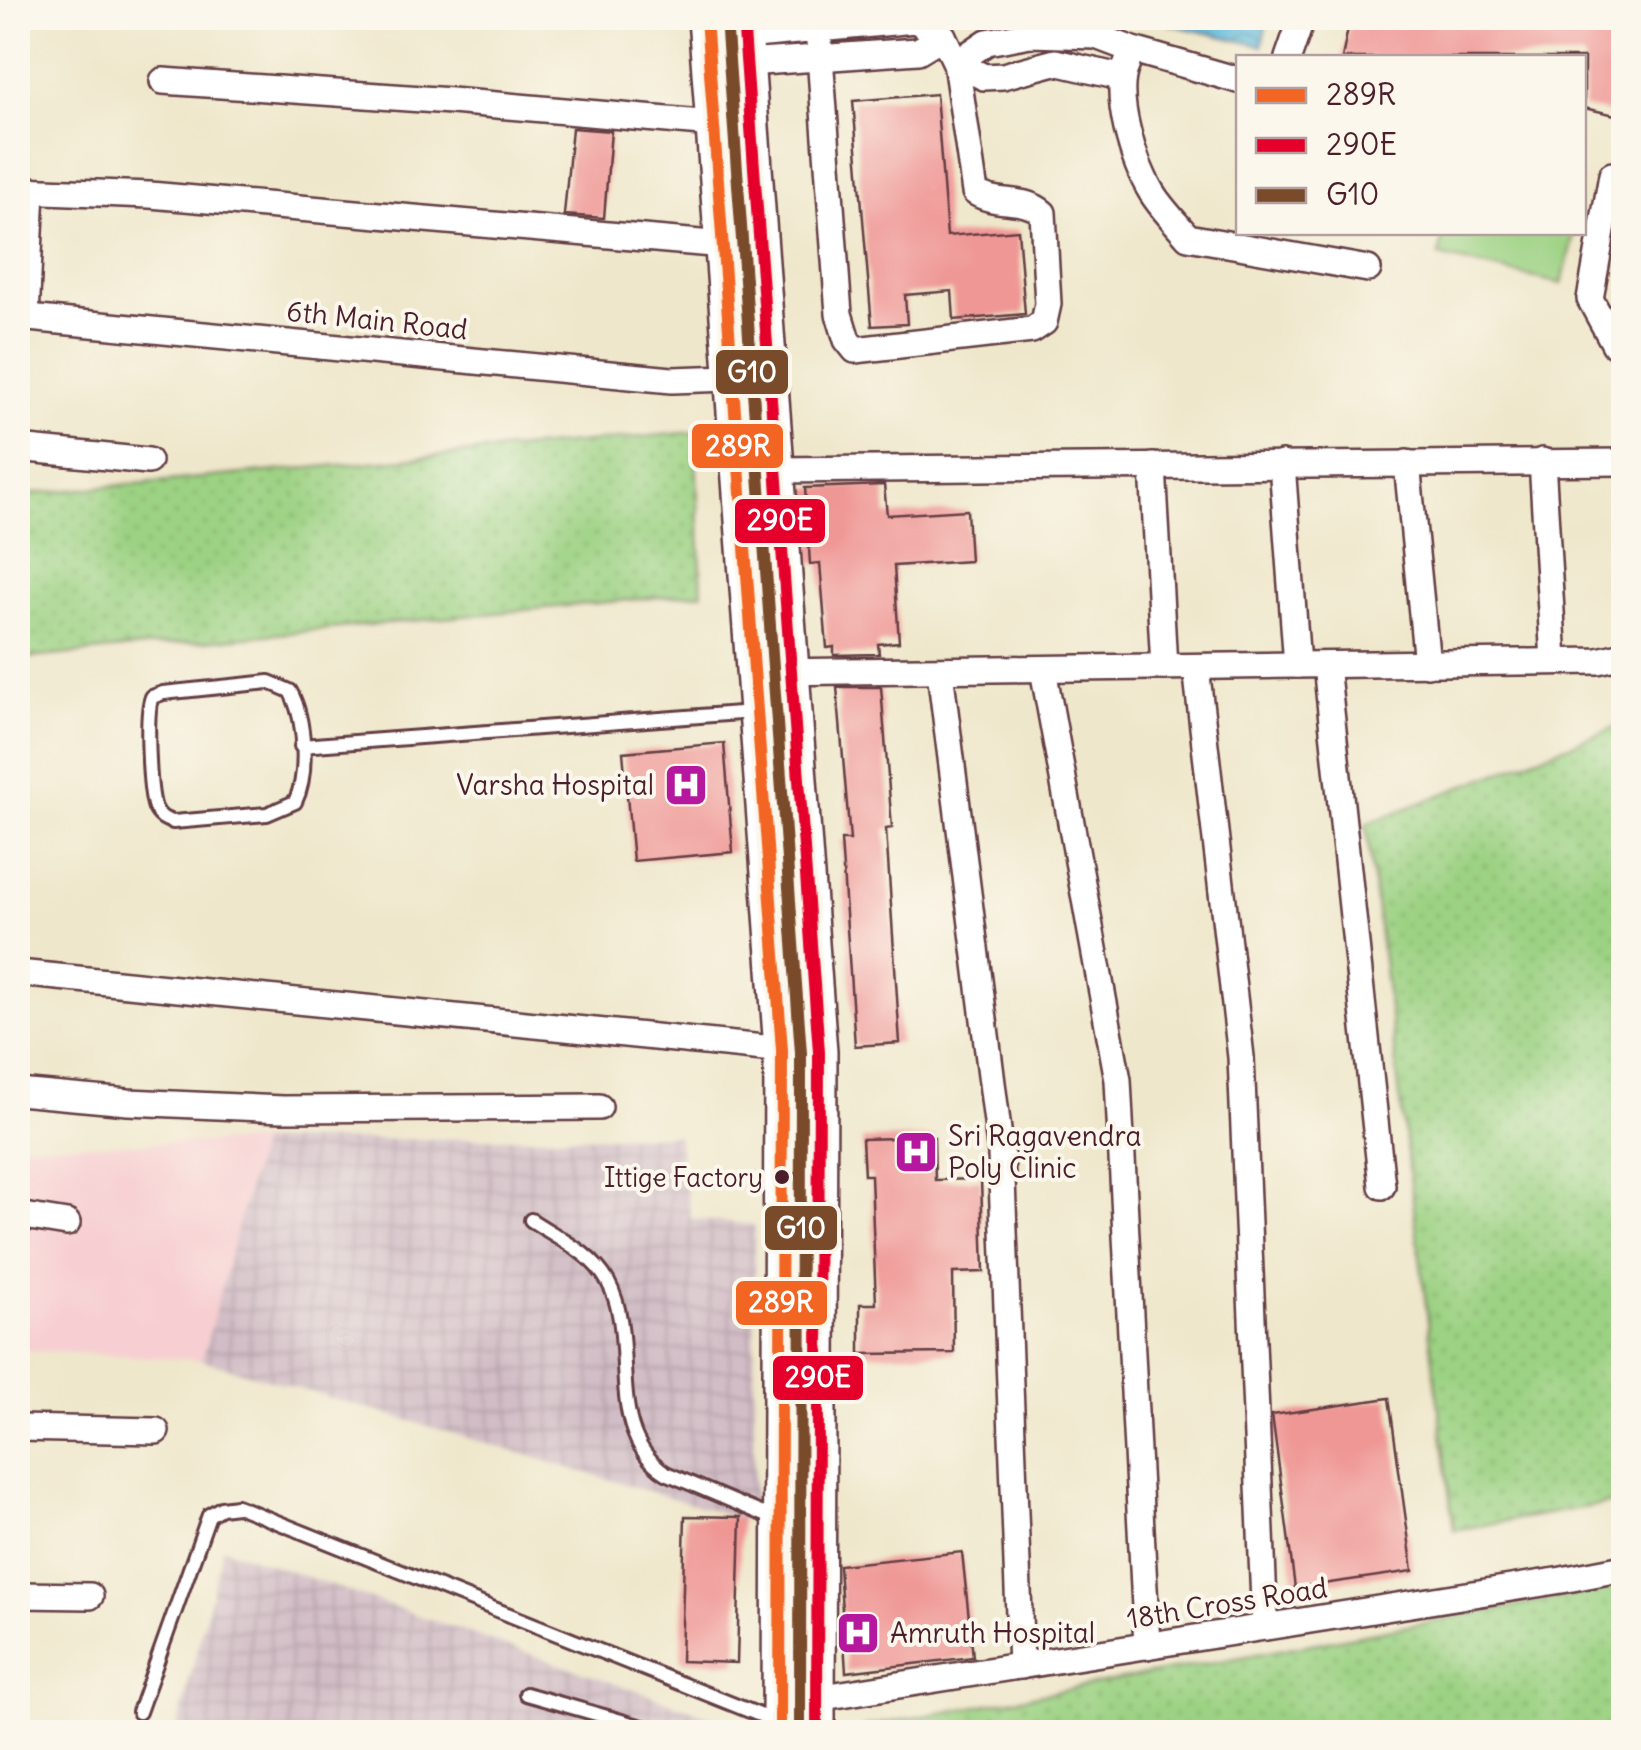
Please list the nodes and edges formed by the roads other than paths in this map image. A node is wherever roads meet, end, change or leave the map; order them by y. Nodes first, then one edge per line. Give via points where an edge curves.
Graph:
1 (706, 18) edge
2 (1302, 18) edge
3 (818, 29) junction
4 (943, 36) junction
5 (744, 39) edge
6 (1133, 50) junction
7 (1289, 55) edge
8 (821, 59) junction
9 (956, 63) junction
10 (1120, 77) junction
11 (1236, 79) edge
12 (163, 81) dead end
13 (713, 124) junction
14 (1612, 175) dead end
15 (25, 190) edge
16 (721, 245) junction
17 (758, 247) junction
18 (1368, 268) dead end
19 (22, 318) edge
20 (1624, 350) edge
21 (730, 378) junction
22 (18, 448) edge
23 (148, 461) dead end
24 (1542, 461) junction
25 (1624, 462) edge
26 (1407, 463) junction
27 (1282, 464) junction
28 (1153, 466) junction
29 (774, 470) junction
30 (1624, 655) edge
31 (1554, 662) junction
32 (1427, 664) junction
33 (1297, 665) junction
34 (1326, 665) junction
35 (1164, 667) junction
36 (1196, 667) junction
37 (1042, 669) junction
38 (940, 670) junction
39 (753, 671) junction
40 (790, 673) junction
41 (756, 712) junction
42 (301, 746) junction
43 (18, 973) edge
44 (782, 1050) junction
45 (819, 1052) junction
46 (18, 1092) edge
47 (599, 1107) dead end
48 (1382, 1186) dead end
49 (18, 1215) edge
50 (531, 1220) dead end
51 (68, 1223) dead end
52 (18, 1428) edge
53 (156, 1431) dead end
54 (779, 1521) junction
55 (1624, 1568) edge
56 (18, 1595) edge
57 (90, 1596) dead end
58 (1265, 1627) junction
59 (1147, 1646) junction
60 (1021, 1666) junction
61 (526, 1694) dead end
62 (139, 1712) dead end
63 (817, 1715) edge
64 (780, 1720) edge
65 (660, 1732) edge

1 - 13 main road
2 - 7 street
3 - 4 street via 915,20
3 - 5 street
3 - 8 street
4 - 8 street via 918,51
4 - 9 street
5 - 8 street
5 - 17 main road
6 - 9 street via 1096,36 1030,34 988,42
6 - 10 street
6 - 11 street
8 - 9 street via 839,314 855,350 1032,330 1044,322 1043,212 976,192
9 - 10 street via 984,77 1054,62
10 - 18 street via 1129,140 1152,192 1188,237
12 - 13 street
13 - 16 main road
14 - 20 street via 1590,299
15 - 16 street
15 - 19 street
16 - 17 street
16 - 21 main road
17 - 29 main road
19 - 21 street, 6th Main Road via 672,380
21 - 39 main road
22 - 23 street
24 - 25 street
24 - 26 street
24 - 31 street
26 - 27 street
26 - 32 street
27 - 28 street
27 - 33 street
28 - 29 street
28 - 35 street
29 - 40 main road
30 - 31 street
31 - 32 street
32 - 34 street
33 - 34 street
33 - 36 street
34 - 48 street
35 - 36 street
35 - 37 street
36 - 58 street via 1241,1057
37 - 38 street
37 - 59 street via 1118,1080
38 - 40 street
38 - 60 street via 1001,1154
39 - 40 street
39 - 41 main road
40 - 45 main road
41 - 42 lane
41 - 44 main road
42 - 42 lane via 298,795 282,810 173,822 154,806 146,712 156,694 277,683 295,700
43 - 44 street
44 - 45 street
44 - 54 main road
45 - 63 main road
46 - 47 street via 283,1109
49 - 51 street
50 - 54 lane via 593,1261 607,1280 616,1300 630,1420 651,1464
52 - 53 street
54 - 64 main road
55 - 58 street, 18th Cross Road
56 - 57 street
58 - 59 street, 18th Cross Road
59 - 60 street, 18th Cross Road
60 - 63 street, 18th Cross Road
61 - 65 lane
62 - 64 lane via 209,1515 237,1506
63 - 64 street, 18th Cross Road

